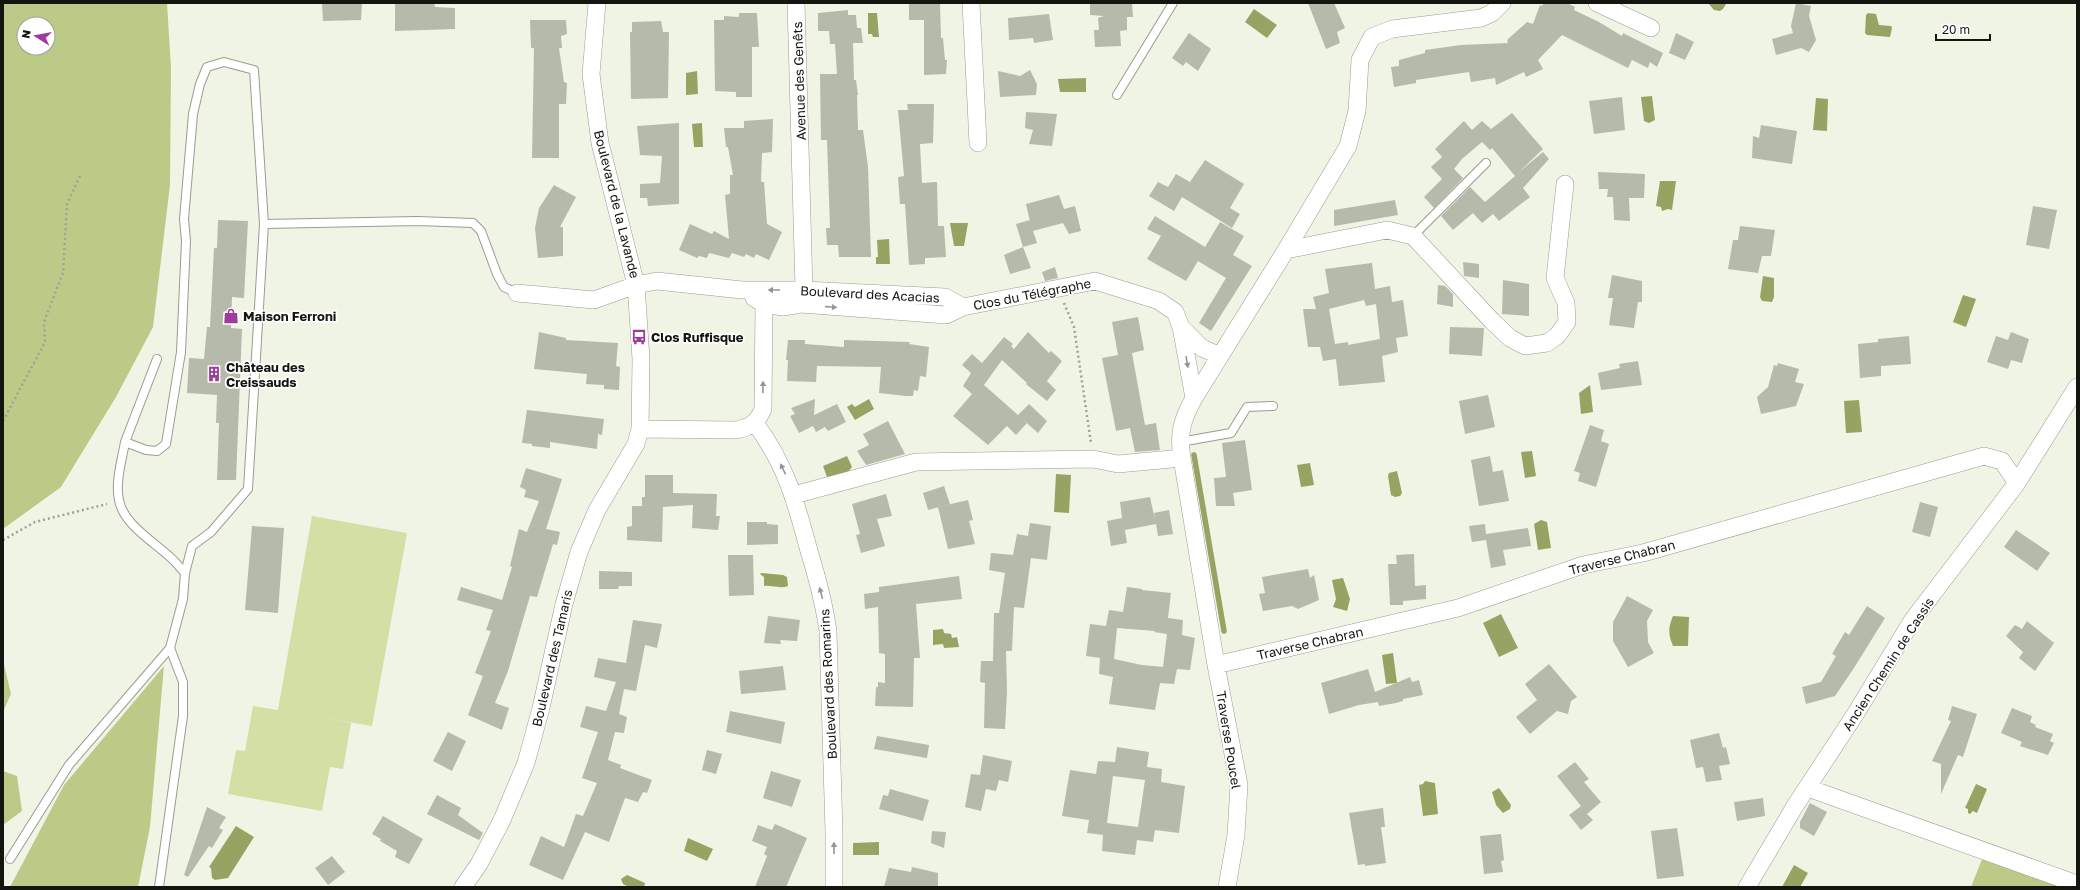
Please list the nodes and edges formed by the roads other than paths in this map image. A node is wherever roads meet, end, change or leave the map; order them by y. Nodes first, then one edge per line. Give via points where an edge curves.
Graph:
1 (597, 3) edge
2 (796, 3) edge
3 (972, 3) edge
4 (1173, 3) edge
5 (1502, 3) edge
6 (1597, 3) edge
7 (1651, 28) dead end
8 (1117, 95) dead end
9 (978, 143) dead end
10 (1486, 163) dead end
11 (1565, 184) dead end
12 (264, 224) junction
13 (1414, 236) junction
14 (1286, 250) junction
15 (636, 285) junction
16 (742, 290) junction
17 (517, 293) joint
18 (802, 297) junction
19 (764, 304) junction
20 (963, 307) joint
21 (1181, 327) junction
22 (1220, 356) junction
23 (157, 359) dead end
24 (2077, 388) edge
25 (1194, 398) junction
26 (1273, 406) dead end
27 (755, 423) junction
28 (640, 429) junction
29 (124, 442) junction
30 (1180, 442) junction
31 (1182, 458) junction
32 (2017, 483) junction
33 (794, 494) junction
34 (185, 573) junction
35 (170, 648) junction
36 (1216, 666) junction
37 (1808, 788) junction
38 (10, 859) dead end
39 (2077, 884) edge
40 (159, 887) edge
41 (462, 887) edge
42 (834, 887) edge
43 (1227, 887) edge
44 (1747, 887) edge

1 - 15 street, Boulevard de la Lavande via 591,74 600,143
2 - 18 street, Avenue des Genêts
3 - 9 street
4 - 8 lane
5 - 14 street, Traverse Poucel via 1492,13 1480,18 1392,29 1372,37 1360,60 1357,111 1348,146
6 - 7 street
10 - 13 lane
11 - 13 street via 1556,278 1566,303 1567,322 1557,336 1547,343 1525,346 1510,338 1492,322
12 - 17 lane via 417,221 472,223 481,230 504,287
12 - 29 lane via 254,70 224,62 207,67 193,114 184,219 186,241 181,352 169,432 166,444 158,451 146,450
12 - 34 lane via 248,488 211,532 192,546
13 - 14 street via 1387,230
14 - 22 street, Traverse Poucel
15 - 16 street, Boulevard des Acacias via 657,281
15 - 17 street, Boulevard des Acacias via 594,300
15 - 28 street, Boulevard de la Lavande via 641,359
18 -> 16 street, Boulevard des Acacias
16 - 19 street, Boulevard des Acacias
18 - 19 street, Boulevard des Acacias via 783,307
18 - 20 street, Boulevard des Acacias via 946,315
27 -> 19 street via 763,409
20 - 21 street, Clos du Télégraphe via 1095,281 1159,301 1175,312
21 - 22 street, Clos du Télégraphe via 1202,348
21 -> 25 street, Clos du Télégraphe
22 - 25 street, Traverse Poucel
23 - 29 lane
24 - 32 street, Ancien Chemin de Cassis
25 - 30 street, Traverse Poucel via 1182,420
26 - 30 lane via 1246,407 1231,433
27 - 28 street via 749,428 736,430
33 -> 27 street, Boulevard des Romarins via 783,468
28 - 41 street, Boulevard des Tamaris via 636,444 597,510 579,552 526,763 502,820 479,864
29 - 34 lane via 118,480 119,501 128,518 142,534 171,557
30 - 31 street, Traverse Poucel
31 - 33 street via 1118,464 1094,460 916,462
31 - 36 street, Traverse Poucel
32 - 36 street, Traverse Chabran via 2002,461 1984,456 1643,553 1583,565 1458,608
32 - 37 street, Ancien Chemin de Cassis via 1912,621
42 -> 33 street, Boulevard des Romarins via 828,631 824,604
34 - 35 lane via 183,599
35 - 38 lane via 69,765
35 - 40 lane via 183,682 183,716
36 - 43 street, Traverse Poucel via 1239,785 1236,835
37 - 39 street
37 - 44 street, Ancien Chemin de Cassis

